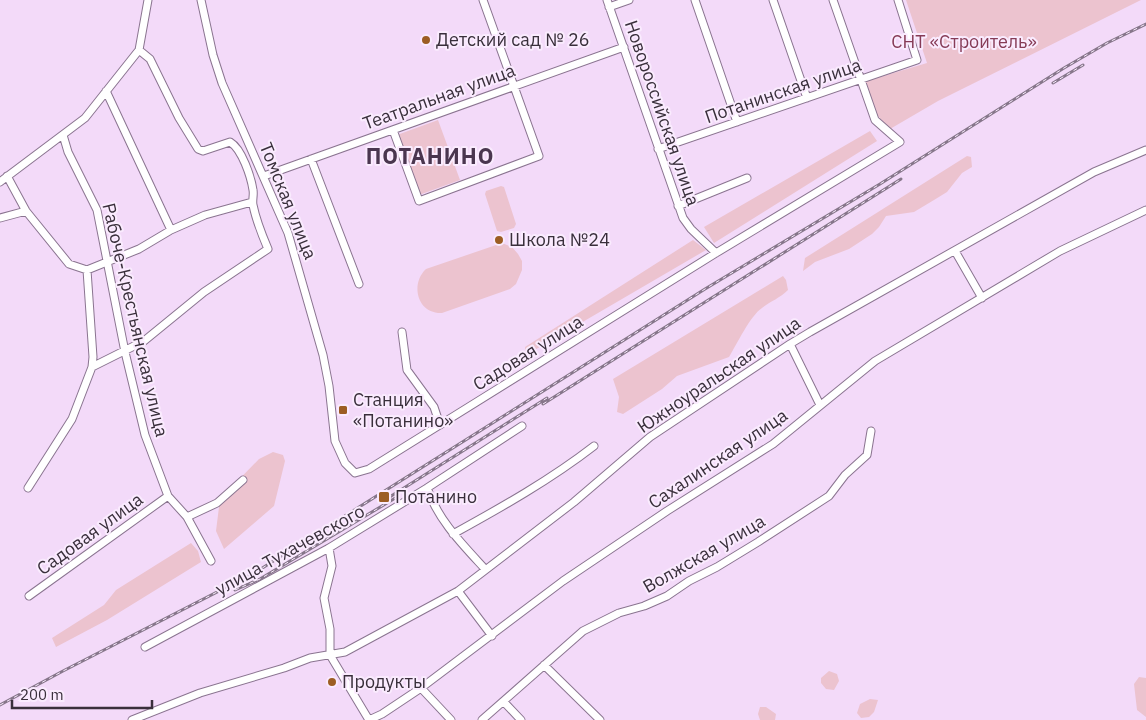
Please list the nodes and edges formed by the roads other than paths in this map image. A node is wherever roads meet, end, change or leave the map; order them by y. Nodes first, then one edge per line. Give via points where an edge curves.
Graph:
1 (148, 0) edge
2 (201, 0) edge
3 (482, 0) edge
4 (629, 0) edge
5 (695, 0) edge
6 (773, 0) edge
7 (832, 0) edge
8 (898, 0) edge
9 (608, 3) edge
10 (624, 47) junction
11 (139, 50) junction
12 (859, 80) junction
13 (514, 86) junction
14 (106, 91) junction
15 (807, 98) junction
16 (737, 122) junction
17 (392, 130) junction
18 (62, 135) junction
19 (658, 149) junction
20 (1146, 150) edge
21 (311, 159) junction
22 (7, 176) junction
23 (264, 176) junction
24 (747, 178) dead end
25 (0, 182) edge
26 (252, 202) junction
27 (678, 206) junction
28 (1146, 210) edge
29 (26, 211) junction
30 (0, 218) edge
31 (171, 230) junction
32 (955, 251) junction
33 (716, 253) junction
34 (107, 261) junction
35 (87, 270) junction
36 (359, 284) dead end
37 (982, 298) junction
38 (402, 332) dead end
39 (790, 344) junction
40 (125, 352) junction
41 (92, 367) junction
42 (820, 405) junction
43 (333, 417) joint
44 (440, 425) junction
45 (522, 426) dead end
46 (871, 431) dead end
47 (594, 446) dead end
48 (243, 480) dead end
49 (28, 488) dead end
50 (427, 488) junction
51 (168, 496) junction
52 (188, 517) junction
53 (453, 534) junction
54 (329, 548) junction
55 (211, 560) dead end
56 (485, 569) junction
57 (458, 591) junction
58 (29, 596) dead end
59 (492, 636) junction
60 (144, 647) dead end
61 (330, 656) junction
62 (544, 665) junction
63 (421, 688) junction
64 (504, 702) junction
65 (132, 720) edge
66 (369, 720) edge
67 (451, 720) edge
68 (482, 720) edge
69 (521, 720) edge
70 (600, 720) edge

1 - 11 street
2 - 23 street, Томская улица via 222,83
3 - 13 street
4 - 9 street
5 - 16 street
6 - 15 street
7 - 12 street
8 - 12 street, Потанинская улица via 917,60
9 - 10 street, Новороссийская улица
10 - 13 street, Театральная улица
10 - 19 street, Новороссийская улица
11 - 14 street
11 - 26 street via 150,59 198,149 203,151 230,142 233,144 251,176
12 - 15 street, Потанинская улица
12 - 33 street, Садовая улица via 875,120 900,142
13 - 17 street, Театральная улица
13 - 17 street via 540,156 419,201
14 - 18 street via 85,118
14 - 31 street
15 - 16 street, Потанинская улица
16 - 19 street, Потанинская улица
17 - 21 street, Театральная улица
18 - 22 street
18 - 34 street, Рабоче-Крестьянская улица via 97,210
19 - 27 street, Новороссийская улица
20 - 32 street, Южноуральская улица via 1094,172
21 - 23 street, Театральная улица
21 - 36 street, Томская улица
22 - 25 street
22 - 29 street
23 - 43 street, Томская улица via 303,280 323,355
24 - 27 street
26 - 31 street via 205,215
26 - 40 street via 268,249 204,292 144,341
27 - 33 street, Новороссийская улица via 691,229
28 - 37 street, Сахалинская улица via 1060,251
29 - 30 street
29 - 35 street via 69,264
31 - 34 street via 139,249
32 - 37 street
32 - 39 street, Южноуральская улица
33 - 44 street, Садовая улица
34 - 35 street
34 - 40 street, Рабоче-Крестьянская улица
35 - 41 street
37 - 42 street, Сахалинская улица via 876,362
38 - 44 street via 407,370 434,407
39 - 42 street
39 - 56 street, Южноуральская улица via 650,437 574,502
40 - 41 street
40 - 51 street, Рабоче-Крестьянская улица via 145,435
41 - 49 street via 72,419
42 - 59 street, Сахалинская улица via 773,444 563,581
43 - 44 street, Садовая улица via 339,453 355,473 369,469
45 - 50 street, улица Тухачевского
46 - 62 street, Волжская улица via 867,456 829,496 667,596 619,613 583,631
47 - 53 street via 512,501
48 - 52 street via 218,503
50 - 53 street via 437,513
50 - 54 street, улица Тухачевского
51 - 52 street, Рабоче-Крестьянская улица
51 - 58 street, Садовая улица
52 - 55 street, Рабоче-Крестьянская улица
53 - 56 street
54 - 60 street, улица Тухачевского
54 - 61 street via 332,566 324,598
56 - 57 street, Южноуральская улица
57 - 59 street
57 - 61 street, Южноуральская улица via 345,652
59 - 63 street, Сахалинская улица
61 - 65 street, Южноуральская улица via 310,658 200,693
61 - 66 street
62 - 64 street, Волжская улица
62 - 70 street
63 - 66 street, Сахалинская улица
63 - 67 street
64 - 68 street, Волжская улица
64 - 69 street

